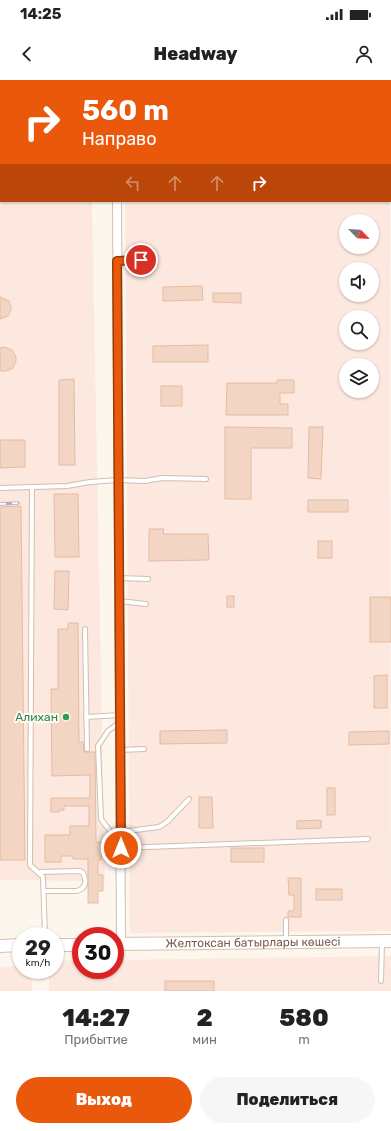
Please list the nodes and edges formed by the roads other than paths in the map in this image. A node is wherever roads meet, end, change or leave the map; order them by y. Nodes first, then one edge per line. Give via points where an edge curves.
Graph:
1 (117, 202) edge
2 (141, 260) dead end
3 (117, 261) junction
4 (206, 478) dead end
5 (118, 480) junction
6 (32, 487) junction
7 (0, 488) edge
8 (119, 578) junction
9 (148, 579) dead end
10 (119, 601) junction
11 (146, 604) dead end
12 (85, 629) dead end
13 (86, 717) junction
14 (120, 718) junction
15 (87, 749) dead end
16 (144, 749) dead end
17 (120, 750) junction
18 (189, 799) dead end
19 (368, 839) dead end
20 (121, 840) junction
21 (37, 872) junction
22 (44, 891) junction
23 (286, 920) dead end
24 (45, 927) edge
25 (118, 927) edge
26 (387, 941) edge
27 (286, 942) junction
28 (124, 944) edge
29 (12, 945) edge
30 (0, 946) edge
31 (381, 981) dead end

1 - 3 street
2 - 3 lane
3 - 5 street
4 - 5 lane
5 - 6 lane
5 - 8 street
6 - 7 lane
6 - 21 lane via 30,865
8 - 9 lane
8 - 10 street
10 - 11 lane
10 - 14 street
12 - 13 lane
13 - 14 lane
13 - 15 lane
14 - 17 street
14 - 20 lane via 98,746 100,819
16 - 17 lane
17 - 20 street
18 - 20 lane via 159,827
19 - 20 lane
20 - 25 street
21 - 22 lane via 43,876
21 - 22 lane via 80,872 86,879 82,890
22 - 24 lane
23 - 27 lane
26 - 27 street, Желтоксан батырлары көшесі
26 - 31 lane
27 - 28 street, Желтоксан батырлары көшесі
29 - 30 street

